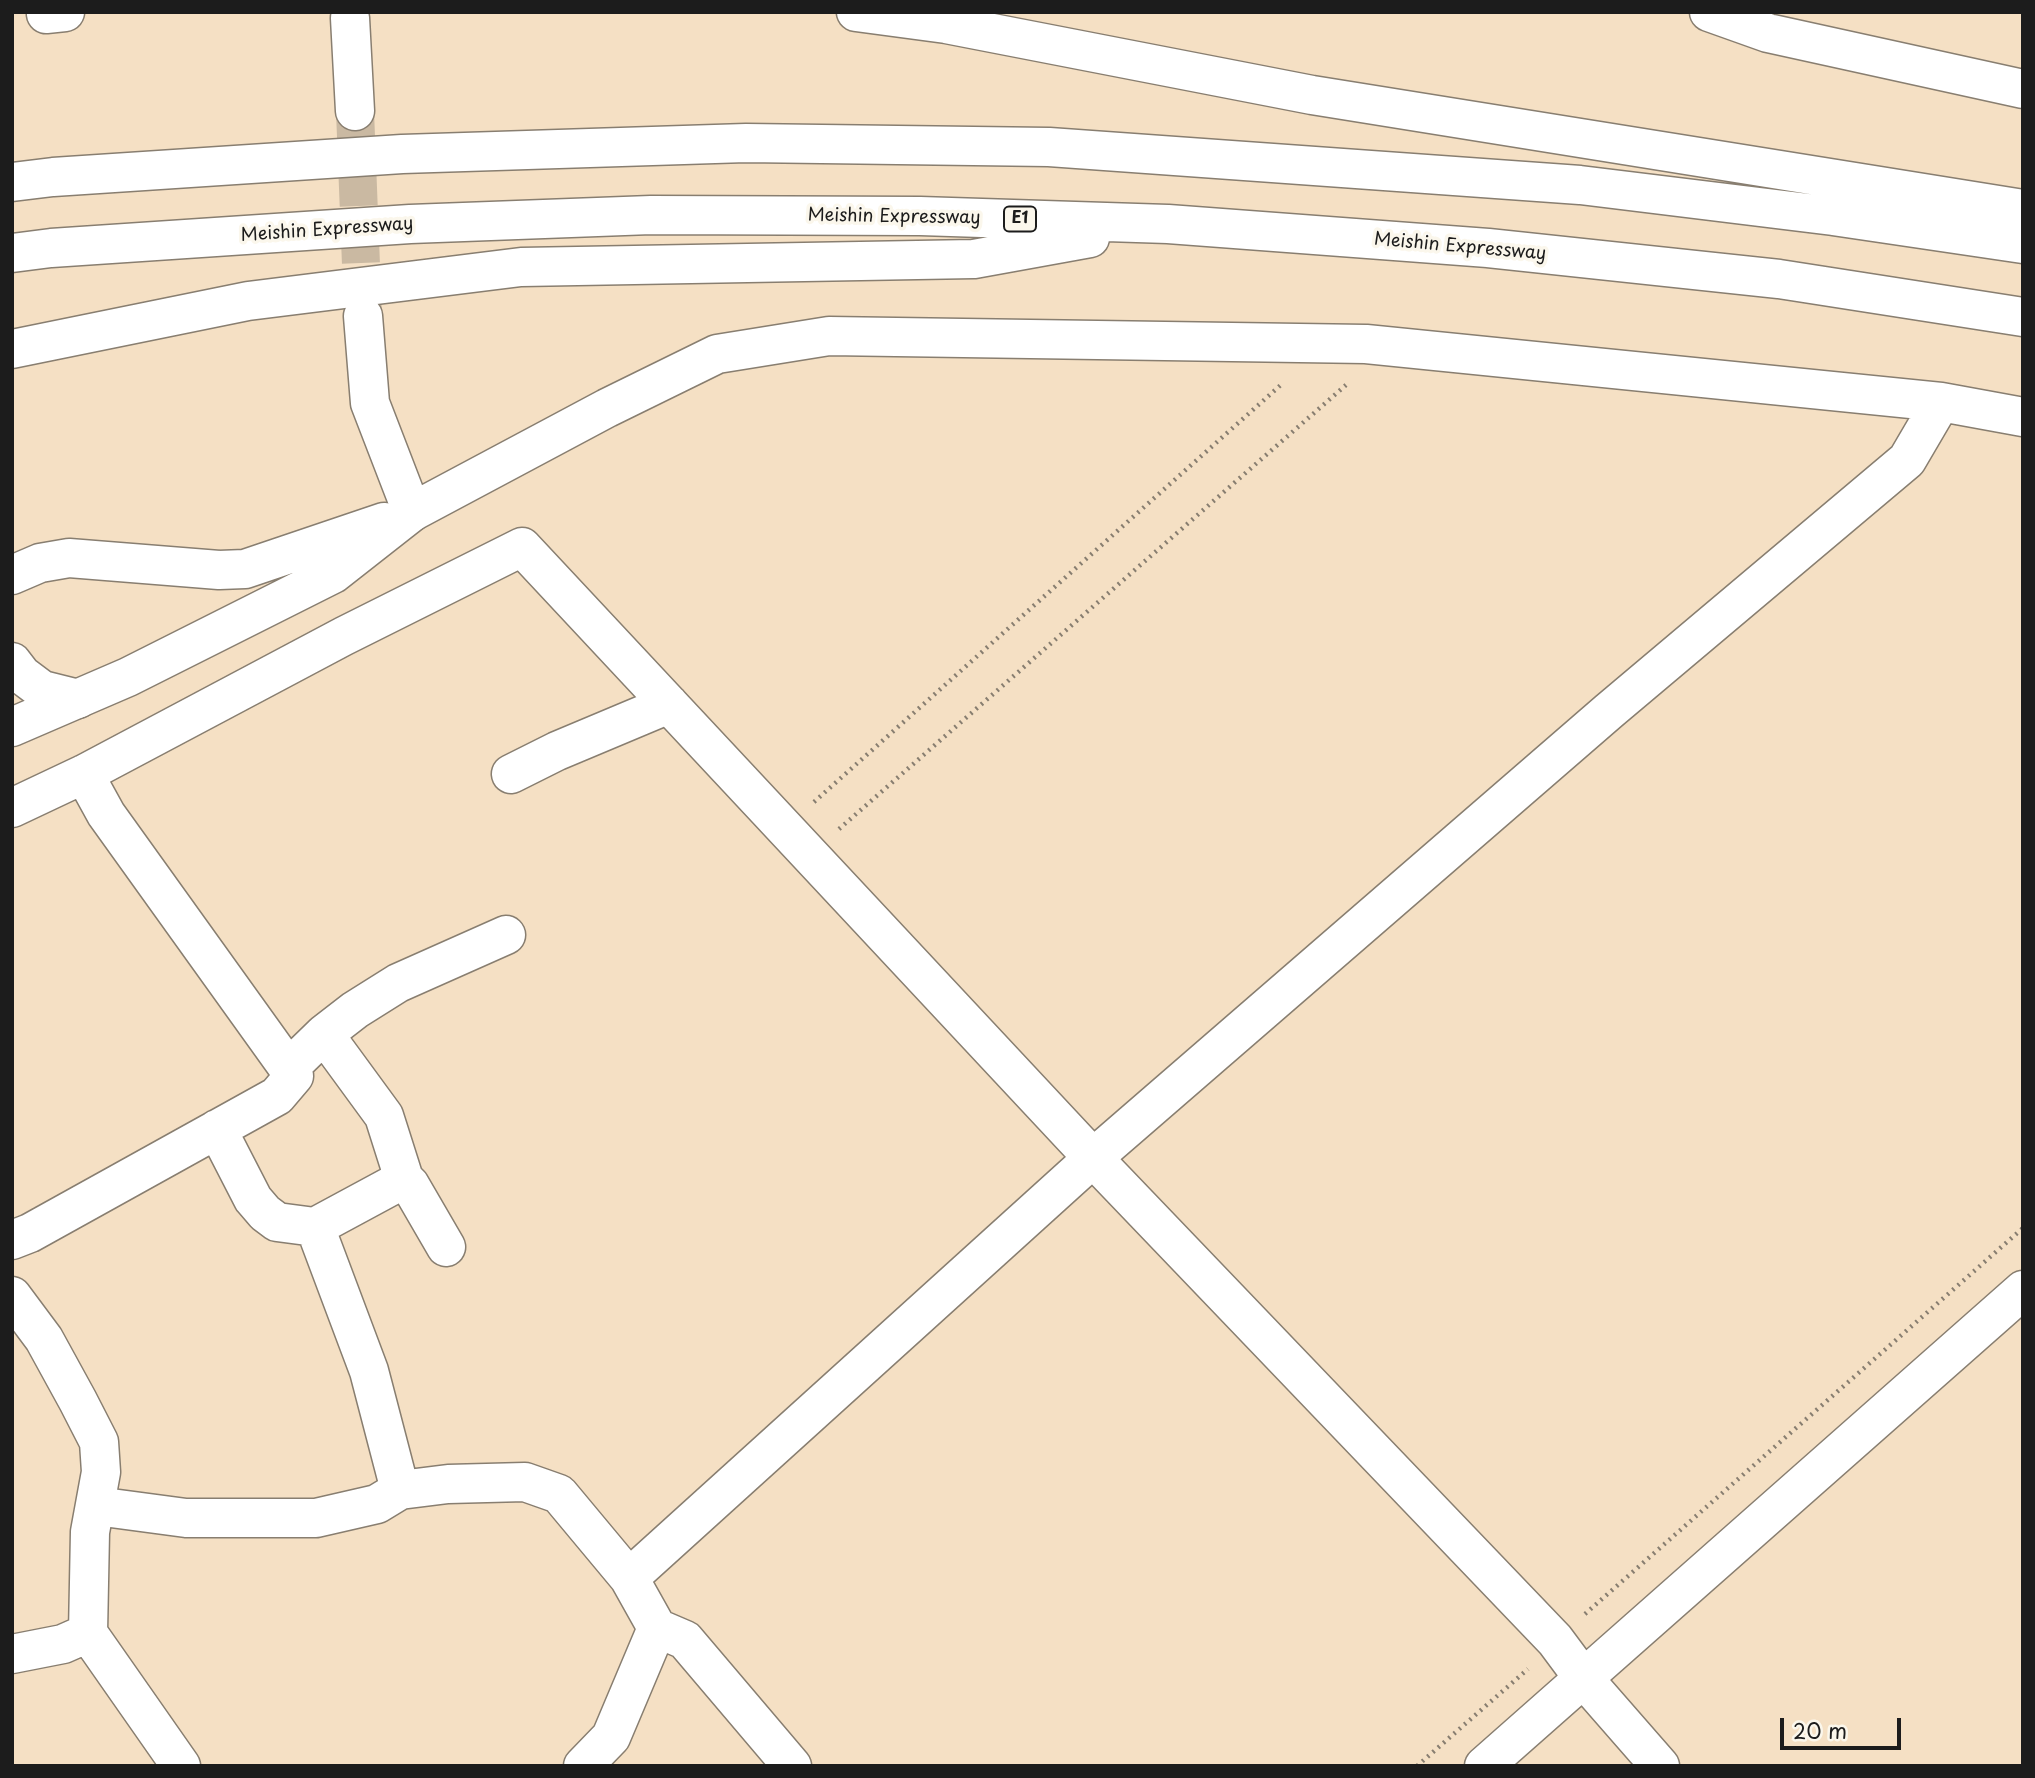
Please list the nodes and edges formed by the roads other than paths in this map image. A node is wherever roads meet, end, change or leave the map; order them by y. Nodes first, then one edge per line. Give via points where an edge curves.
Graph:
1 (856, 12) edge
2 (1709, 12) edge
3 (350, 18) dead end
4 (2023, 89) edge
5 (355, 111) tunnel mouth
6 (12, 182) edge
7 (2023, 209) edge
8 (1168, 224) junction
9 (2023, 244) edge
10 (12, 253) edge
11 (363, 316) tunnel mouth
12 (2023, 317) edge
13 (12, 349) edge
14 (1941, 402) junction
15 (2023, 417) edge
16 (412, 512) junction
17 (26, 569) edge
18 (12, 597) edge
19 (12, 662) edge
20 (78, 699) junction
21 (669, 704) junction
22 (12, 727) edge
23 (84, 774) junction
24 (511, 774) dead end
25 (12, 808) edge
26 (506, 935) dead end
27 (324, 1034) junction
28 (288, 1069) junction
29 (217, 1129) junction
30 (1093, 1158) junction
31 (404, 1179) junction
32 (316, 1227) junction
33 (12, 1240) edge
34 (446, 1247) dead end
35 (2023, 1290) edge
36 (12, 1296) edge
37 (400, 1490) junction
38 (96, 1506) junction
39 (629, 1578) junction
40 (657, 1628) junction
41 (88, 1633) junction
42 (12, 1654) edge
43 (1584, 1679) junction
44 (181, 1766) edge
45 (583, 1766) edge
46 (792, 1766) edge
47 (1485, 1766) edge
48 (1660, 1766) edge

1 - 7 main road via 946,24 1312,95
2 - 4 main road via 1768,33
3 - 5 main road
6 - 9 main road via 416,153 746,143 1049,147 1580,185
8 - 10 main road, Meishin Expressway / E1 via 920,216 651,215 410,224
8 - 12 main road, Meishin Expressway / E1 via 1488,248 1779,279
8 - 13 main road via 974,258 521,267 248,301
11 - 16 main road via 370,403
14 - 15 main road
14 - 16 main road via 1366,344 829,336 717,354
14 - 30 main road via 1907,460
16 - 17 main road via 245,569 69,558
16 - 20 main road via 333,574
17 - 18 main road
19 - 20 main road via 42,690
20 - 22 main road
21 - 23 main road via 522,547
21 - 24 main road
21 - 30 main road
23 - 25 main road
23 - 28 main road via 106,814
26 - 27 main road via 398,983
27 - 28 main road
27 - 31 main road via 384,1115
28 - 29 main road via 294,1076 276,1096
29 - 32 main road via 265,1213 277,1222
29 - 33 main road
30 - 39 main road
30 - 43 main road via 1555,1640
31 - 32 main road
31 - 34 main road
32 - 37 main road via 369,1371
35 - 43 main road
36 - 38 main road via 44,1339 99,1442
37 - 38 main road via 377,1504 317,1518 186,1518
37 - 39 main road via 525,1482 559,1493
38 - 41 main road via 90,1532
39 - 40 main road
40 - 45 main road via 611,1737
40 - 46 main road via 685,1640
41 - 42 main road via 63,1644
41 - 44 main road
43 - 47 main road
43 - 48 main road

